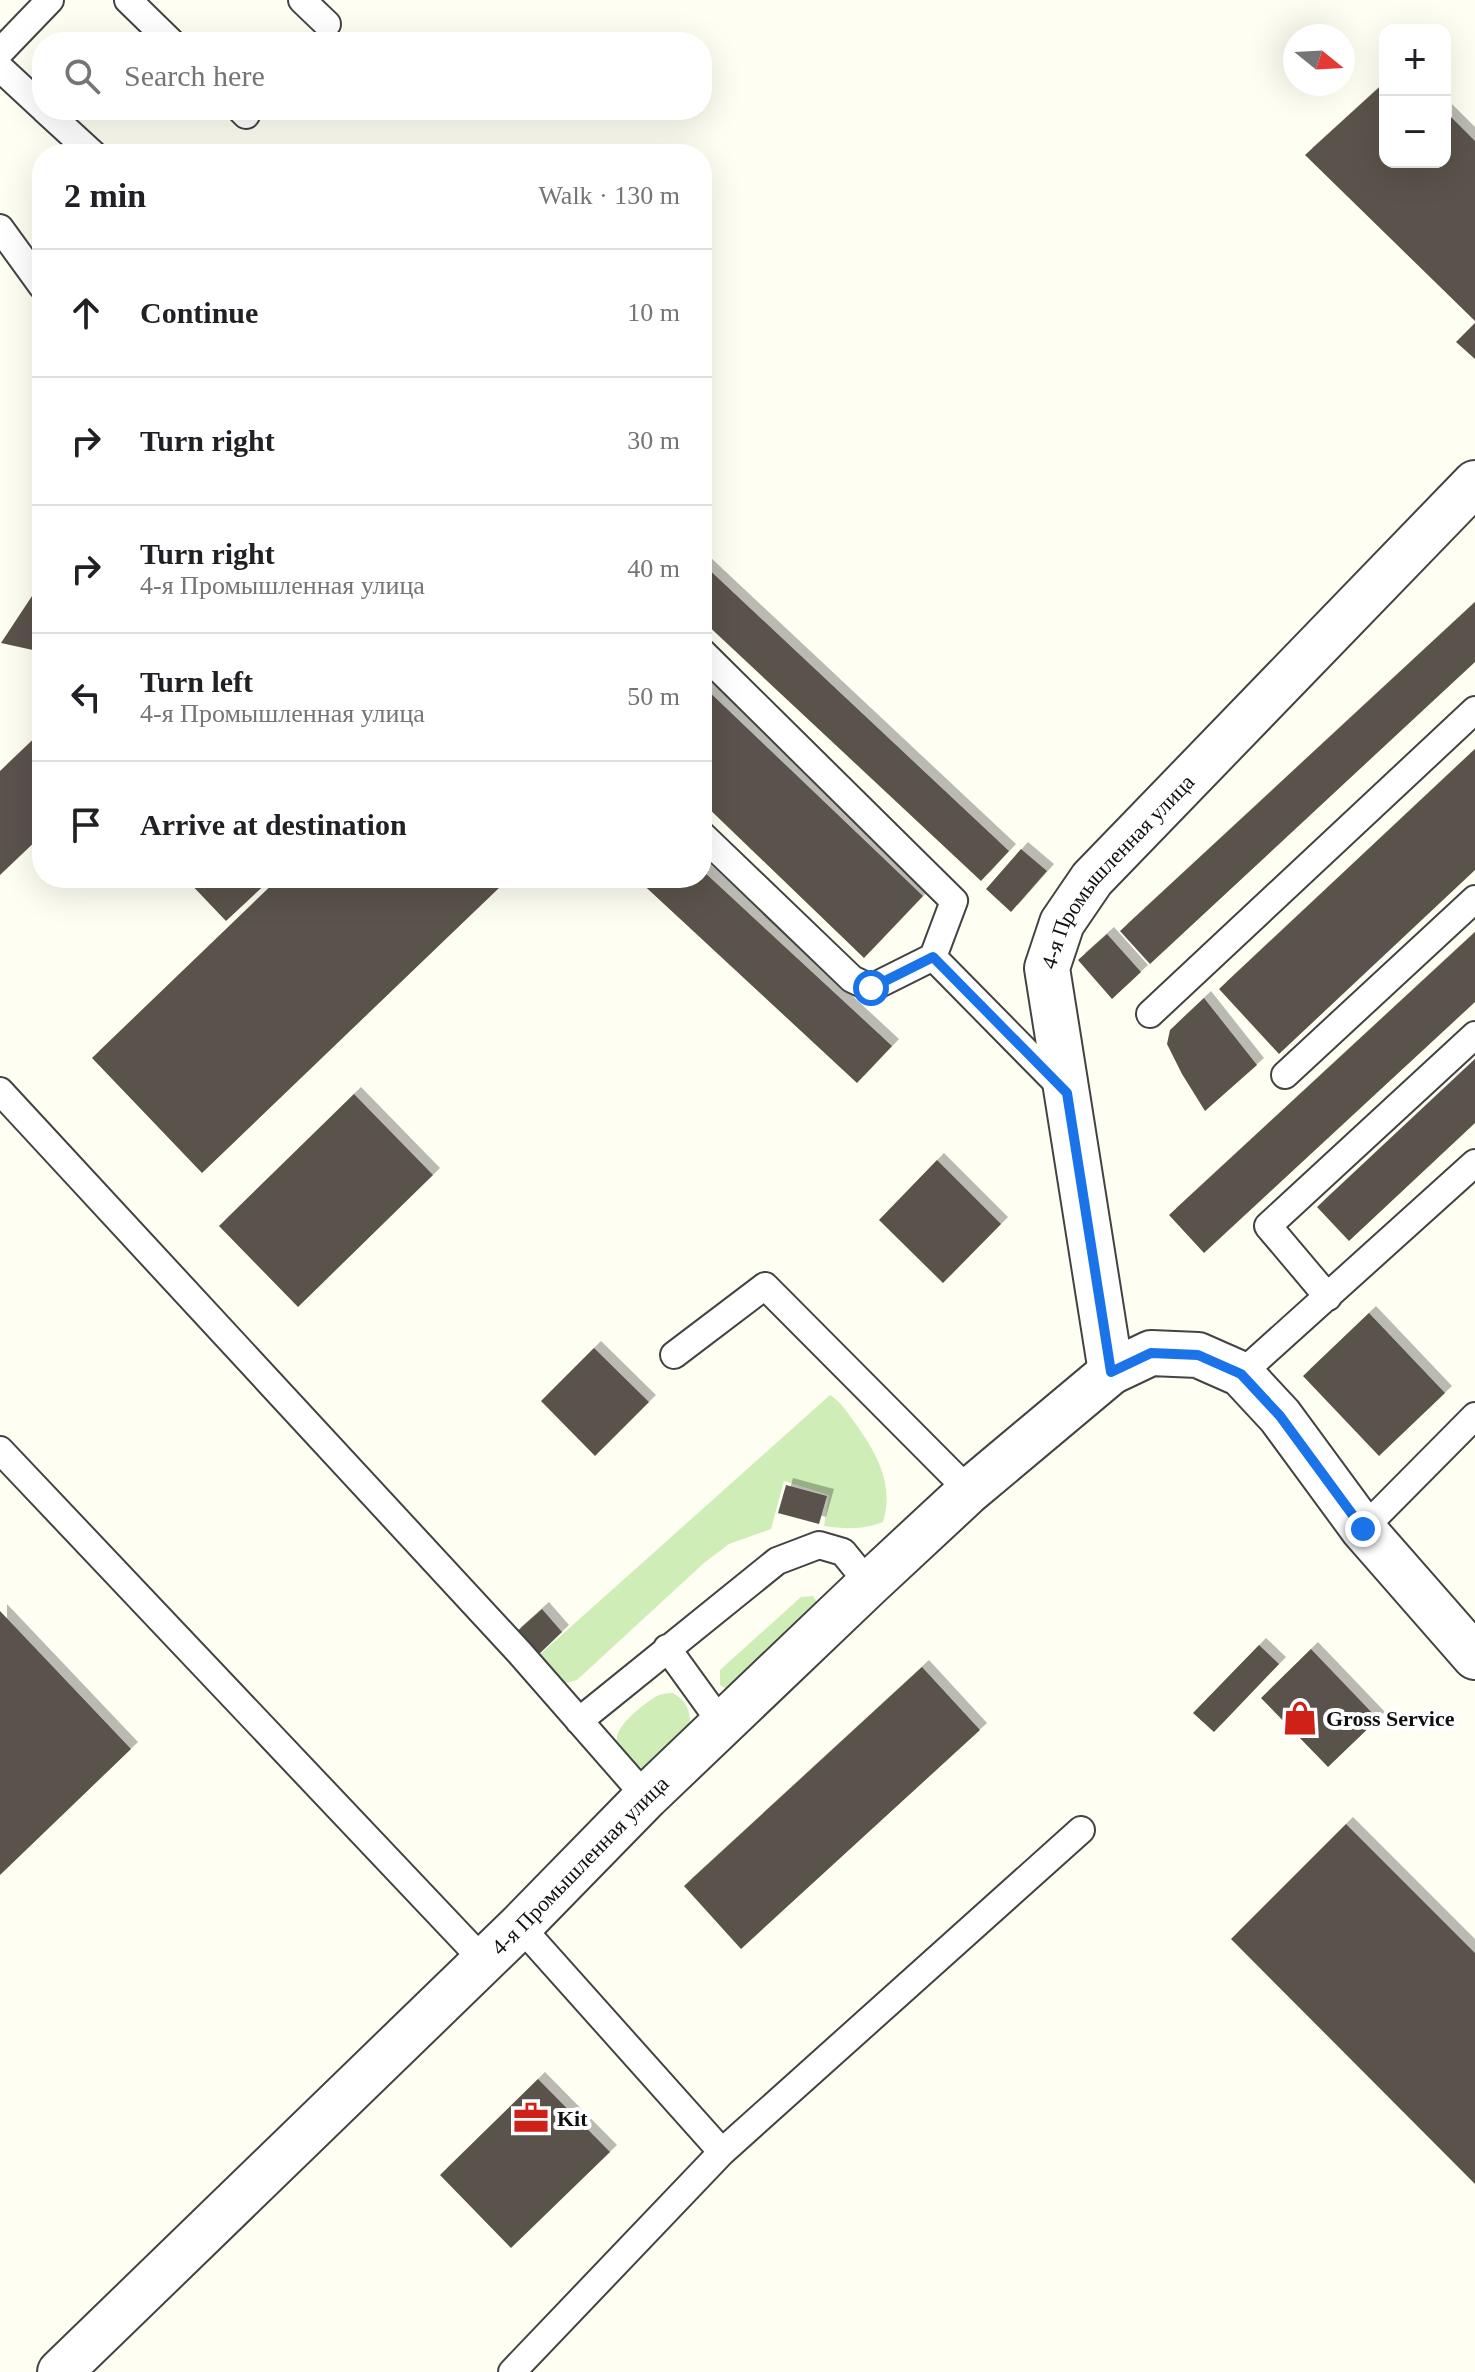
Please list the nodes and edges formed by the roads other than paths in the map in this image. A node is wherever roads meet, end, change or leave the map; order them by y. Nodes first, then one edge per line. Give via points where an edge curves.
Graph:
1 (50, 0) edge
2 (128, 0) edge
3 (302, 0) edge
4 (327, 24) dead end
5 (161, 32) edge
6 (0, 52) edge
7 (0, 68) edge
8 (32, 98) edge
9 (56, 120) edge
10 (82, 144) edge
11 (0, 228) edge
12 (32, 272) edge
13 (1475, 483) edge
14 (712, 662) edge
15 (1475, 710) edge
16 (712, 845) edge
17 (1475, 899) edge
18 (933, 957) junction
19 (1150, 1014) dead end
20 (1475, 1035) edge
21 (1285, 1075) dead end
22 (0, 1091) edge
23 (1067, 1093) junction
24 (1475, 1163) edge
25 (1328, 1297) junction
26 (674, 1355) dead end
27 (1111, 1372) junction
28 (1241, 1374) junction
29 (1475, 1416) edge
30 (0, 1450) edge
31 (969, 1491) junction
32 (1363, 1529) junction
33 (869, 1584) junction
34 (667, 1648) junction
35 (1475, 1657) edge
36 (579, 1721) junction
37 (722, 1724) junction
38 (646, 1797) junction
39 (1081, 1830) dead end
40 (520, 1926) junction
41 (483, 1960) junction
42 (722, 2152) junction
43 (60, 2372) edge
44 (512, 2372) edge

1 - 6 lane
2 - 5 lane
3 - 4 lane
7 - 8 lane
9 - 10 lane
11 - 12 lane
13 - 23 street, 4-я Промышленная улица via 1092,879 1062,923 1047,968
14 - 18 lane via 954,901
15 - 19 lane
16 - 18 lane via 852,979 871,988
17 - 21 lane
18 - 23 lane
20 - 25 lane via 1268,1226
22 - 36 lane
23 - 27 street, 4-я Промышленная улица
24 - 25 lane
25 - 28 lane
26 - 31 lane via 765,1286
27 - 28 street, 4-я Промышленная улица via 1151,1353 1198,1355
27 - 31 street, 4-я Промышленная улица
28 - 32 street, 4-я Промышленная улица via 1280,1416
29 - 32 lane
30 - 41 lane
31 - 33 street, 4-я Промышленная улица
32 - 35 street, 4-я Промышленная улица
33 - 34 lane via 843,1552 819,1545 777,1561
33 - 37 street, 4-я Промышленная улица
34 - 36 lane
34 - 37 lane
36 - 38 lane
37 - 38 street, 4-я Промышленная улица
38 - 40 street, 4-я Промышленная улица
39 - 42 lane
40 - 41 street, 4-я Промышленная улица
40 - 42 lane
41 - 43 street, 4-я Промышленная улица
42 - 44 lane

